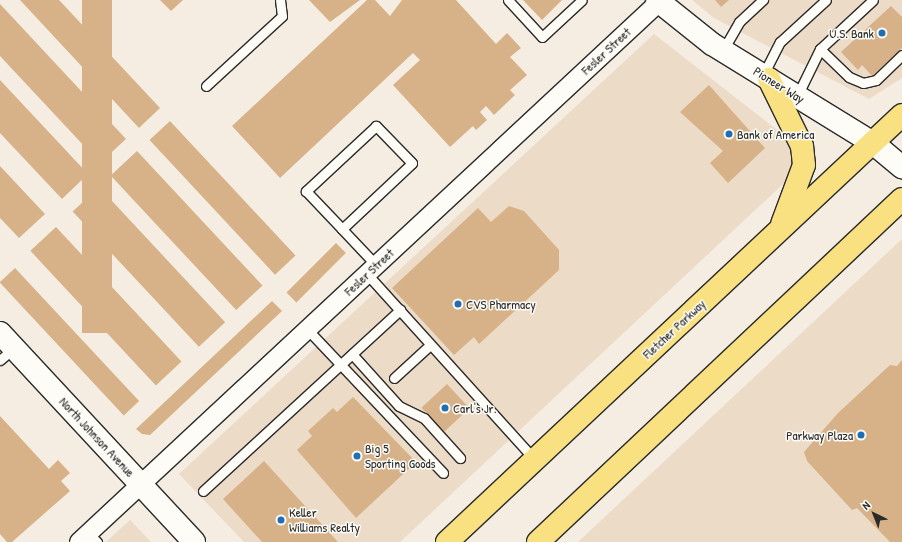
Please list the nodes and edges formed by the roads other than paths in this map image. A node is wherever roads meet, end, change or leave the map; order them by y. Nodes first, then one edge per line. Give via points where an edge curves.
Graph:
1 (280, 0) edge
2 (508, 0) edge
3 (582, 0) edge
4 (763, 0) edge
5 (826, 0) edge
6 (873, 0) edge
7 (658, 1) edge
8 (820, 49) junction
9 (723, 50) junction
10 (902, 55) edge
11 (766, 77) junction
12 (206, 86) dead end
13 (797, 96) junction
14 (902, 116) edge
15 (873, 143) junction
16 (902, 167) edge
17 (902, 199) edge
18 (342, 229) junction
19 (779, 231) junction
20 (372, 269) junction
21 (400, 310) junction
22 (307, 329) junction
23 (430, 345) junction
24 (5, 347) edge
25 (352, 354) junction
26 (341, 364) junction
27 (394, 378) dead end
28 (460, 458) dead end
29 (535, 460) junction
30 (443, 473) dead end
31 (141, 483) junction
32 (203, 491) dead end
33 (88, 539) edge
34 (194, 542) edge
35 (447, 542) edge
36 (538, 542) edge

1 - 12 lane via 282,16
2 - 3 lane via 542,37
4 - 9 lane via 739,22
5 - 11 lane via 780,42
6 - 8 lane
7 - 9 main road, Pioneer Way
7 - 20 street, Fesler Street
8 - 10 lane via 845,74 863,83 876,80
8 - 13 lane
9 - 11 main road, Pioneer Way
11 - 13 main road, Pioneer Way
11 - 19 main road via 802,146 804,165
13 - 15 main road, Pioneer Way
14 - 15 main road, Fletcher Parkway
15 - 16 main road, Pioneer Way
15 - 19 main road, Fletcher Parkway
17 - 36 main road
18 - 18 lane via 306,191 376,126 412,164
18 - 20 lane
19 - 29 main road, Fletcher Parkway
20 - 21 lane
20 - 22 street, Fesler Street
21 - 23 lane
21 - 25 lane
22 - 26 lane
22 - 31 street, Fesler Street
23 - 27 lane
23 - 29 lane
24 - 31 main road, North Johnson Avenue
25 - 26 lane
25 - 28 lane via 399,406 424,418
26 - 30 lane
26 - 32 lane
29 - 35 main road, Fletcher Parkway
31 - 33 street, Fesler Street
31 - 34 main road, North Johnson Avenue

